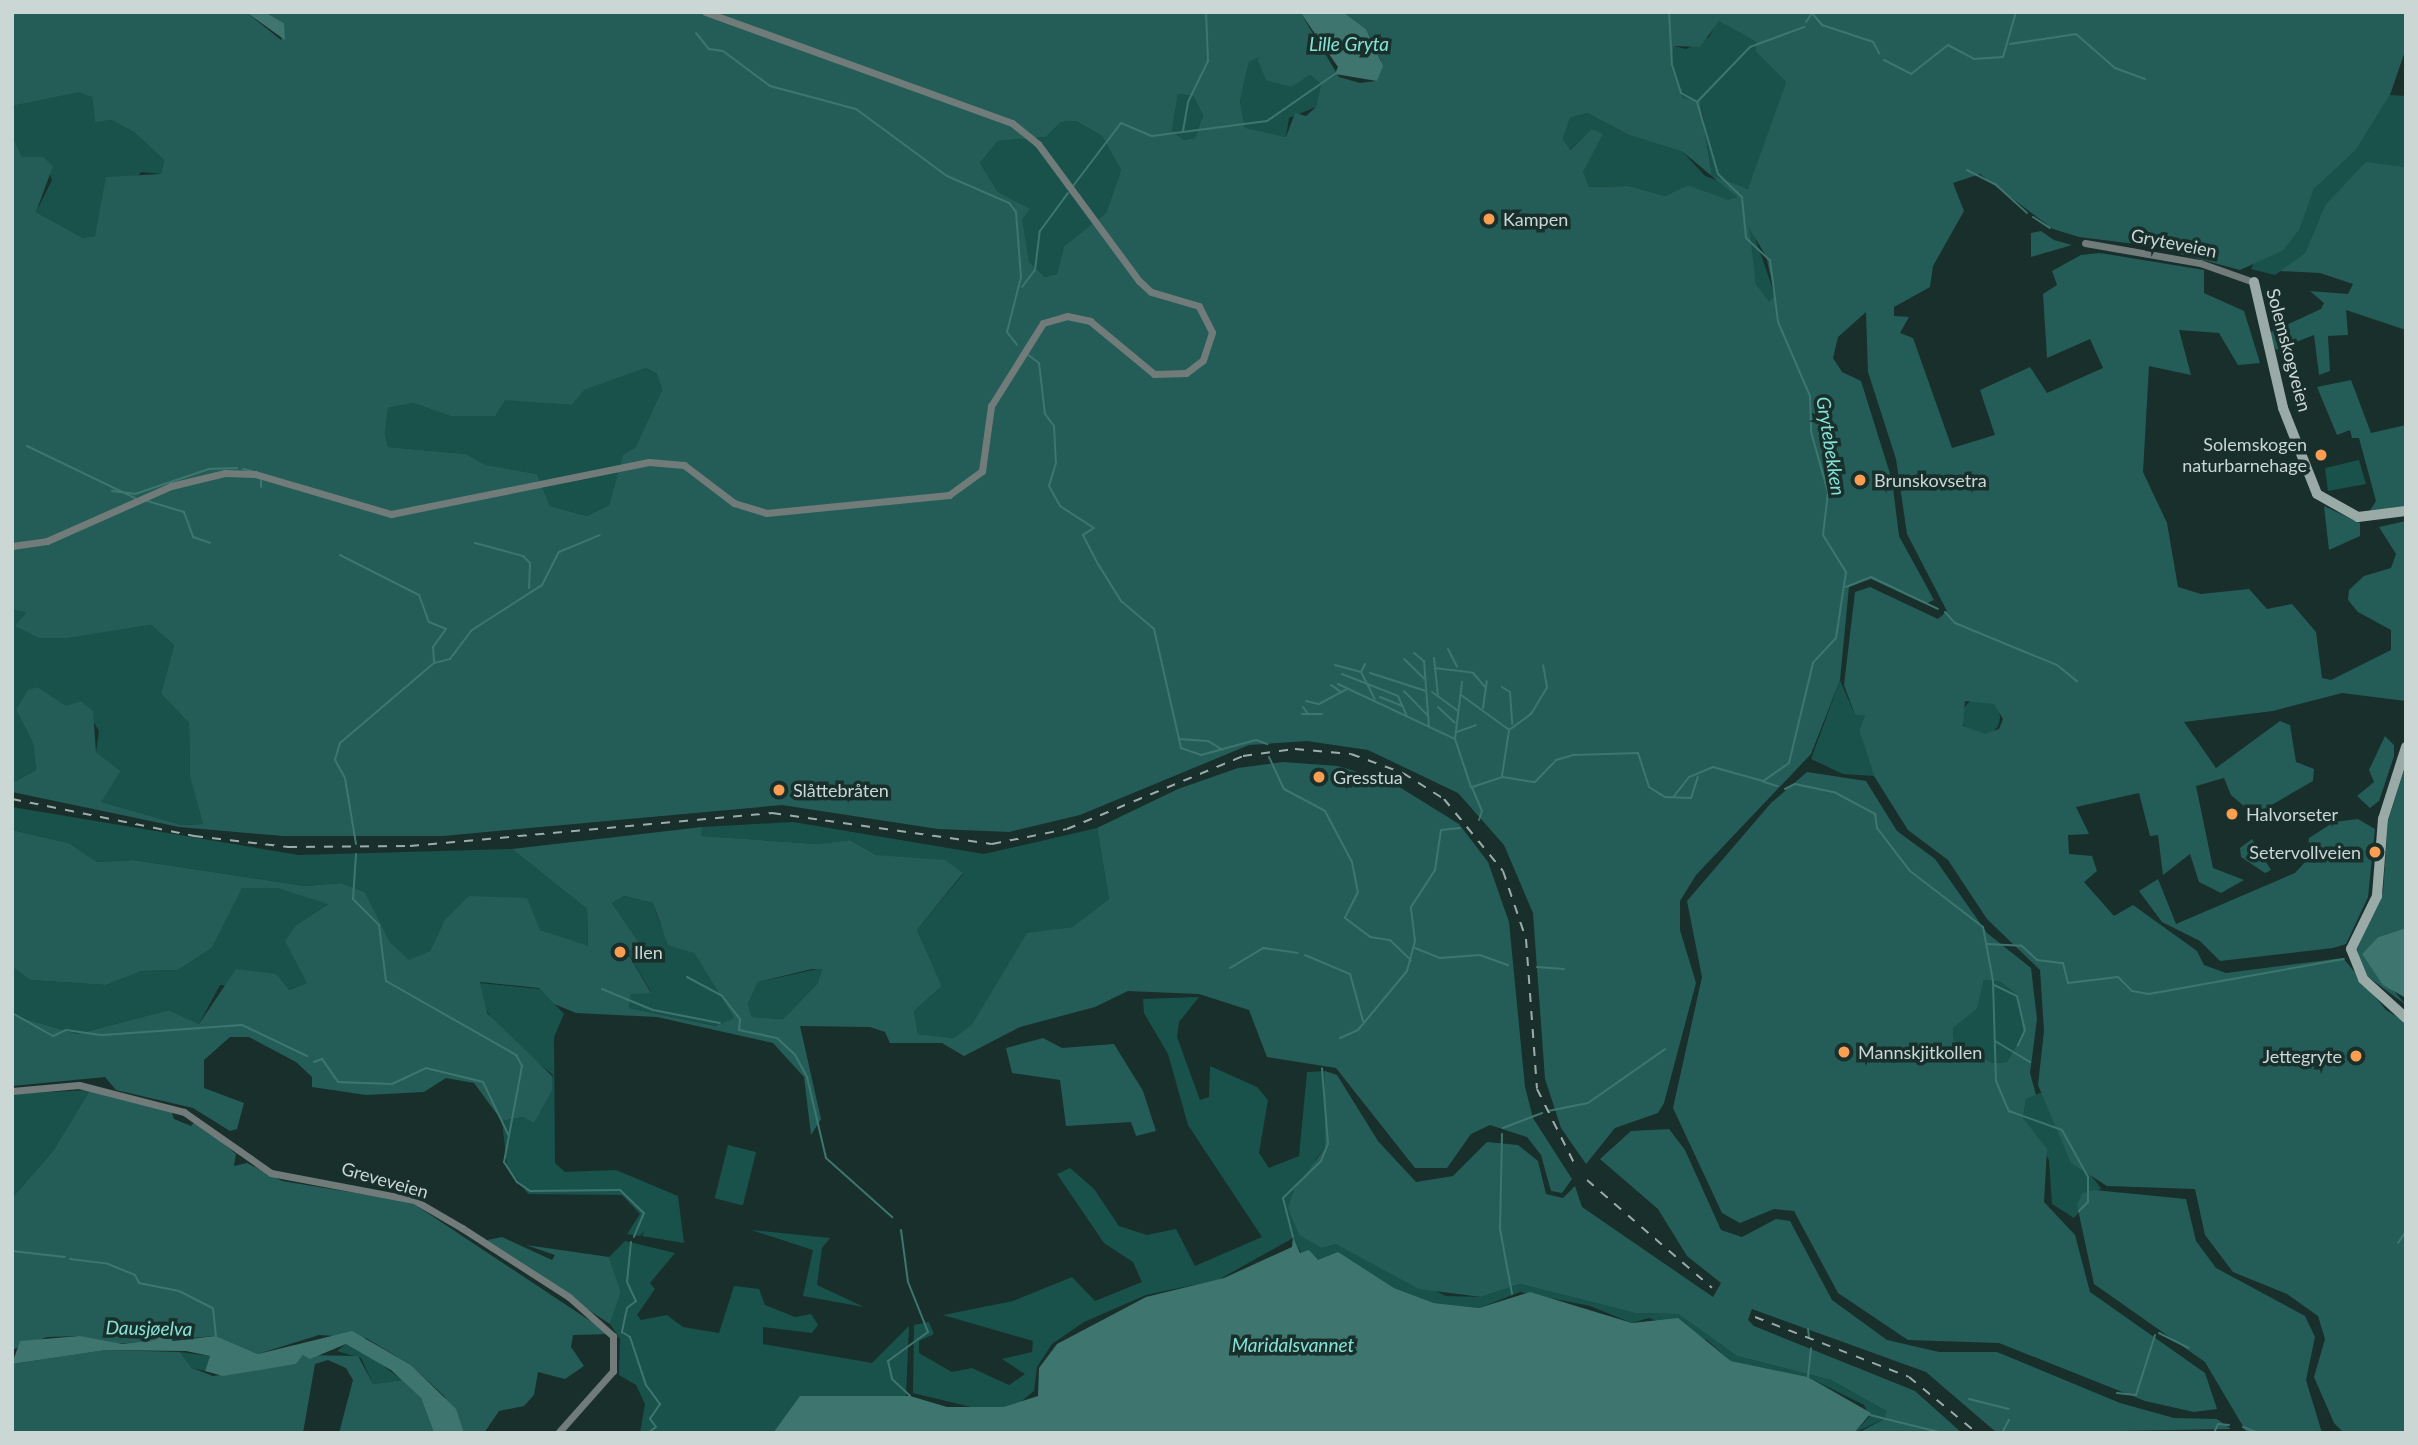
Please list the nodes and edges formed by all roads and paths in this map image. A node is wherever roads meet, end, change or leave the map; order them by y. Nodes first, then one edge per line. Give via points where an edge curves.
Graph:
1 (705, 12) edge
2 (2085, 243) dead end
3 (2254, 282) joint
4 (2406, 511) edge
5 (12, 546) edge
6 (2406, 747) edge
7 (2406, 1018) edge
8 (12, 1091) edge
9 (558, 1433) edge

1 - 5 street via 1012,123 1038,144 1147,289 1199,306 1212,332 1203,360 1186,373 1154,374 1090,321 1062,316 1043,323 991,406 982,471 950,495 766,513 734,503 691,468 649,462 391,514 255,474 225,473 171,486 47,541
2 - 3 street, Gryteveien via 2240,272
3 - 4 street, Solemskogveien via 2283,408 2315,491 2358,517
6 - 7 street via 2383,820 2377,896 2351,950 2363,979
8 - 9 street, Greveveien via 79,1085 167,1107 200,1119 271,1173 355,1185 436,1212 569,1297 613,1336 613,1371

